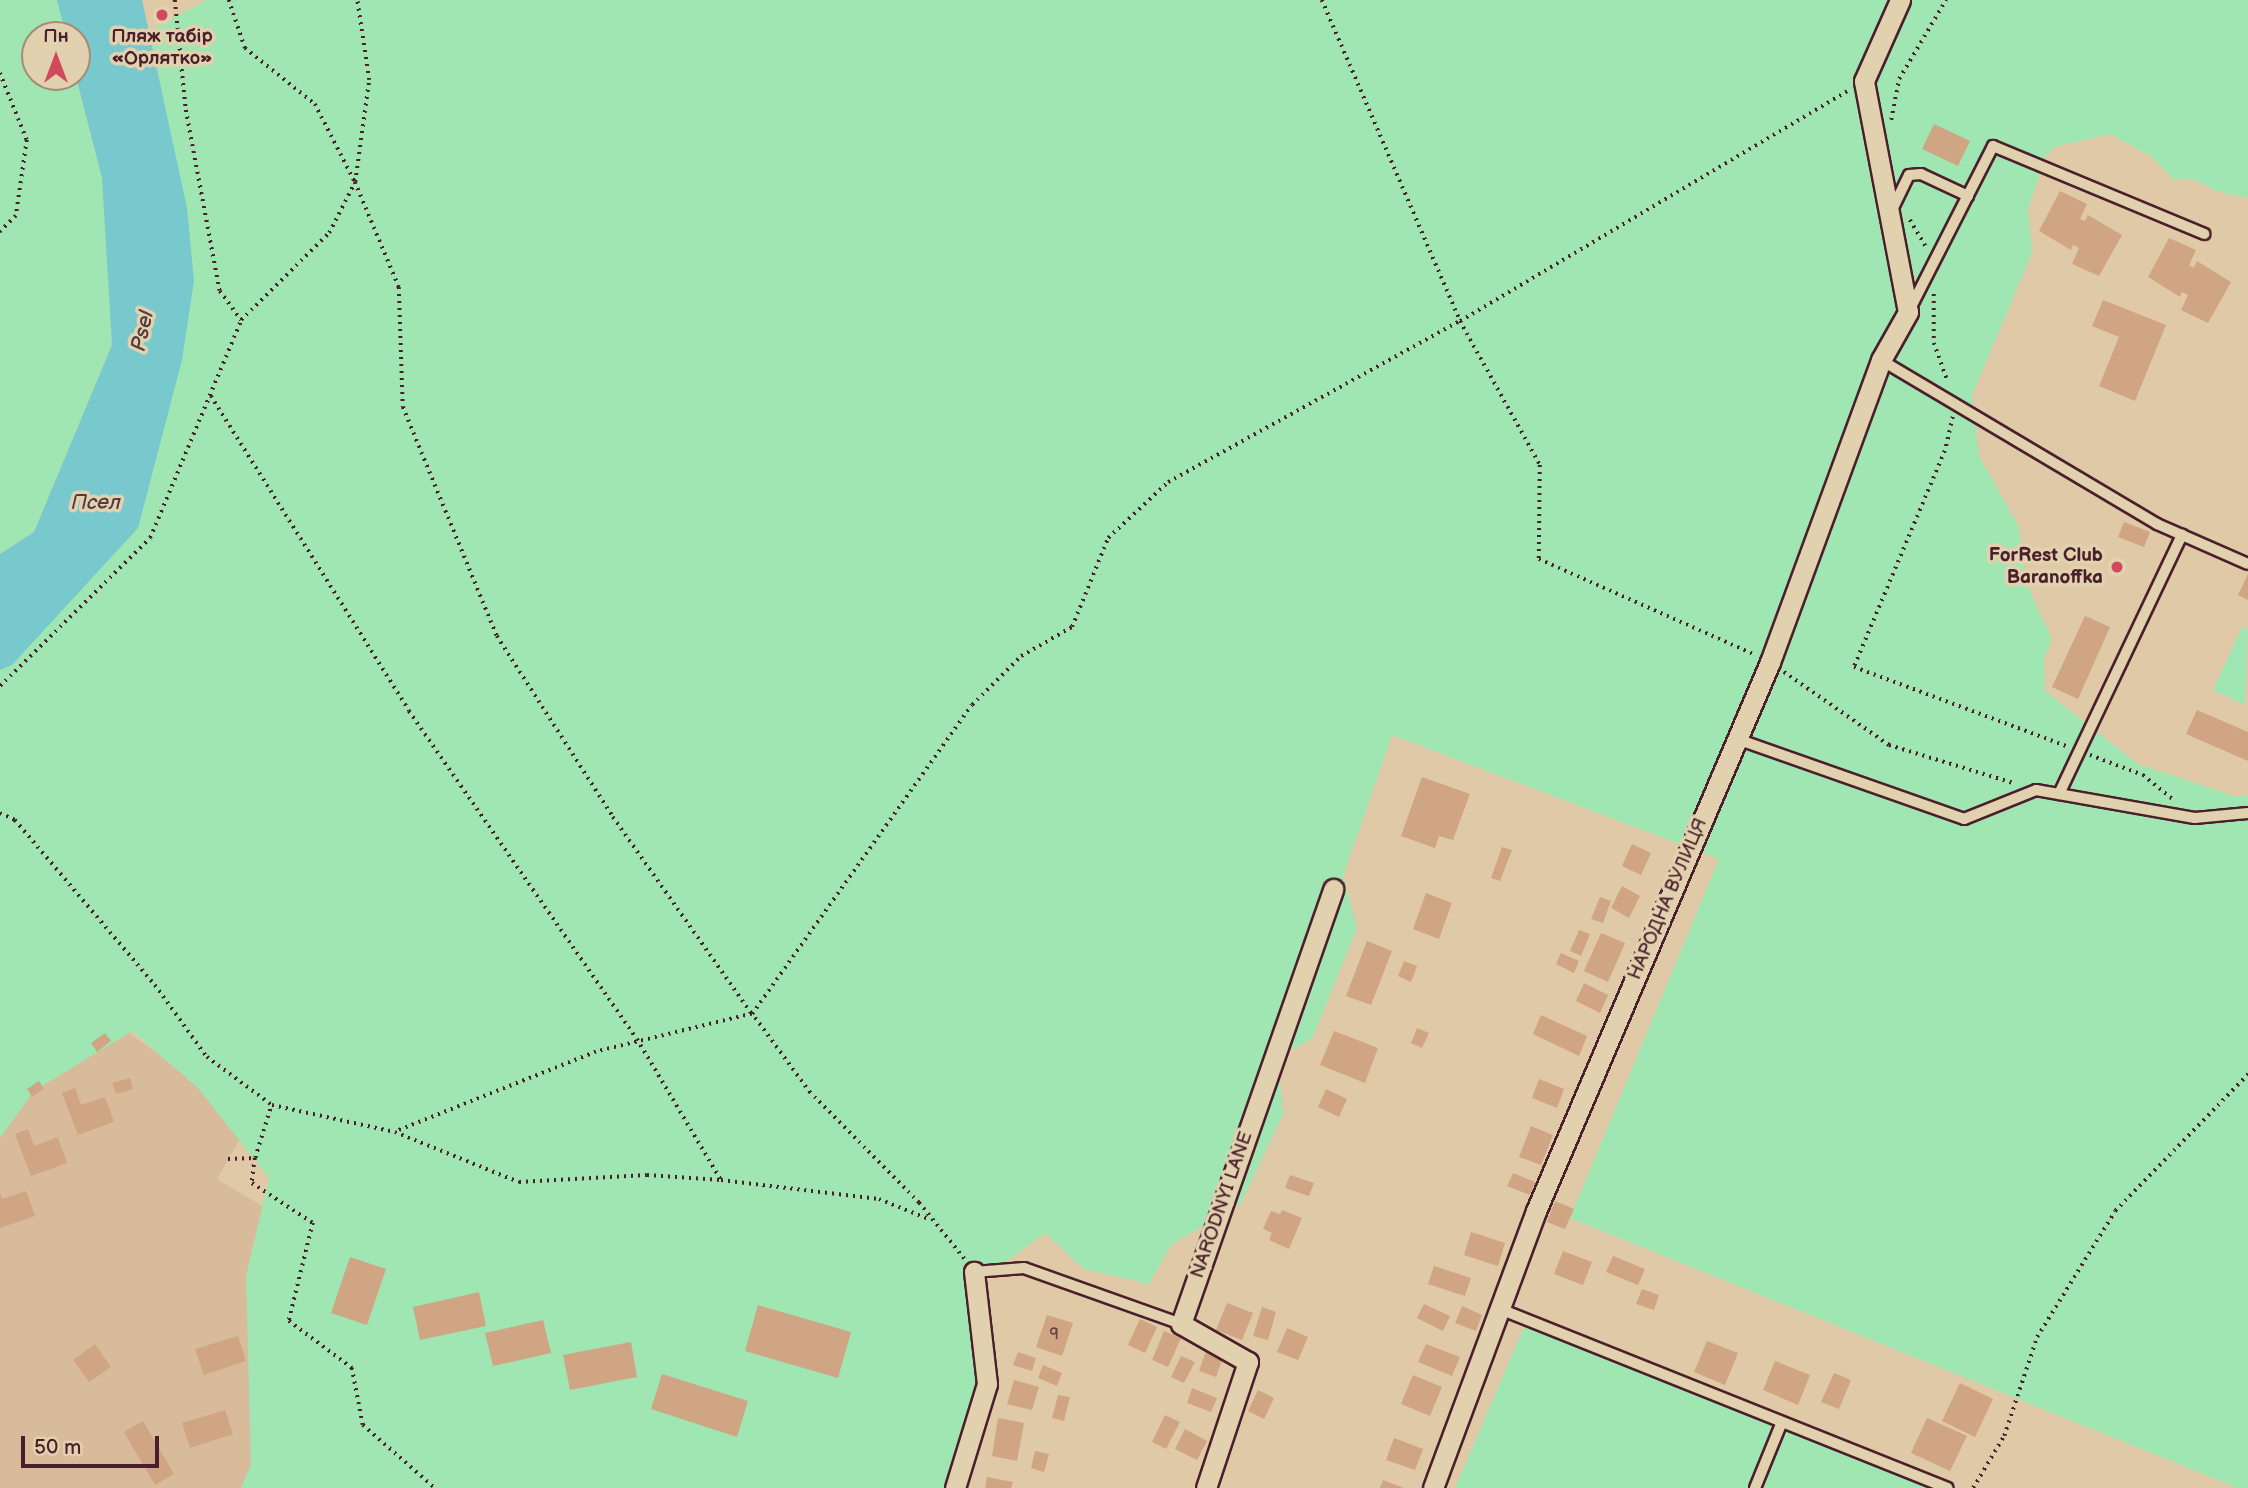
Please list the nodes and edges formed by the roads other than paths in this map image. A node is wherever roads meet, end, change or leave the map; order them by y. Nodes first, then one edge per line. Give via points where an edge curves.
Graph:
1 (1900, 0) edge
2 (1968, 196) junction
3 (1888, 219) junction
4 (2204, 234) dead end
5 (1908, 312) junction
6 (1881, 360) junction
7 (2182, 535) junction
8 (2248, 564) edge
9 (1737, 739) junction
10 (2059, 794) junction
11 (2248, 813) edge
12 (1334, 889) dead end
13 (974, 1272) joint
14 (1500, 1309) junction
15 (1181, 1324) junction
16 (1782, 1422) junction
17 (955, 1488) edge
18 (1206, 1488) edge
19 (1433, 1488) edge
20 (1755, 1488) edge
21 (1947, 1488) edge

1 - 3 street via 1864,81
2 - 3 lane via 1921,174 1909,176
2 - 4 lane via 1993,146
2 - 5 lane
3 - 5 street
5 - 6 street, НАРОДНА ВУЛИЦЯ
6 - 7 lane
6 - 9 street, НАРОДНА ВУЛИЦЯ
7 - 8 lane
7 - 10 lane
9 - 10 lane via 1964,819 2036,790
9 - 14 street, НАРОДНА ВУЛИЦЯ via 1536,1211
10 - 11 lane via 2195,818
12 - 15 street, NARODNYI LANE
13 - 15 lane via 1024,1268
13 - 17 street via 987,1384
14 - 16 lane
14 - 19 street, НАРОДНА ВУЛИЦЯ
15 - 18 street via 1248,1362
16 - 20 lane
16 - 21 lane

